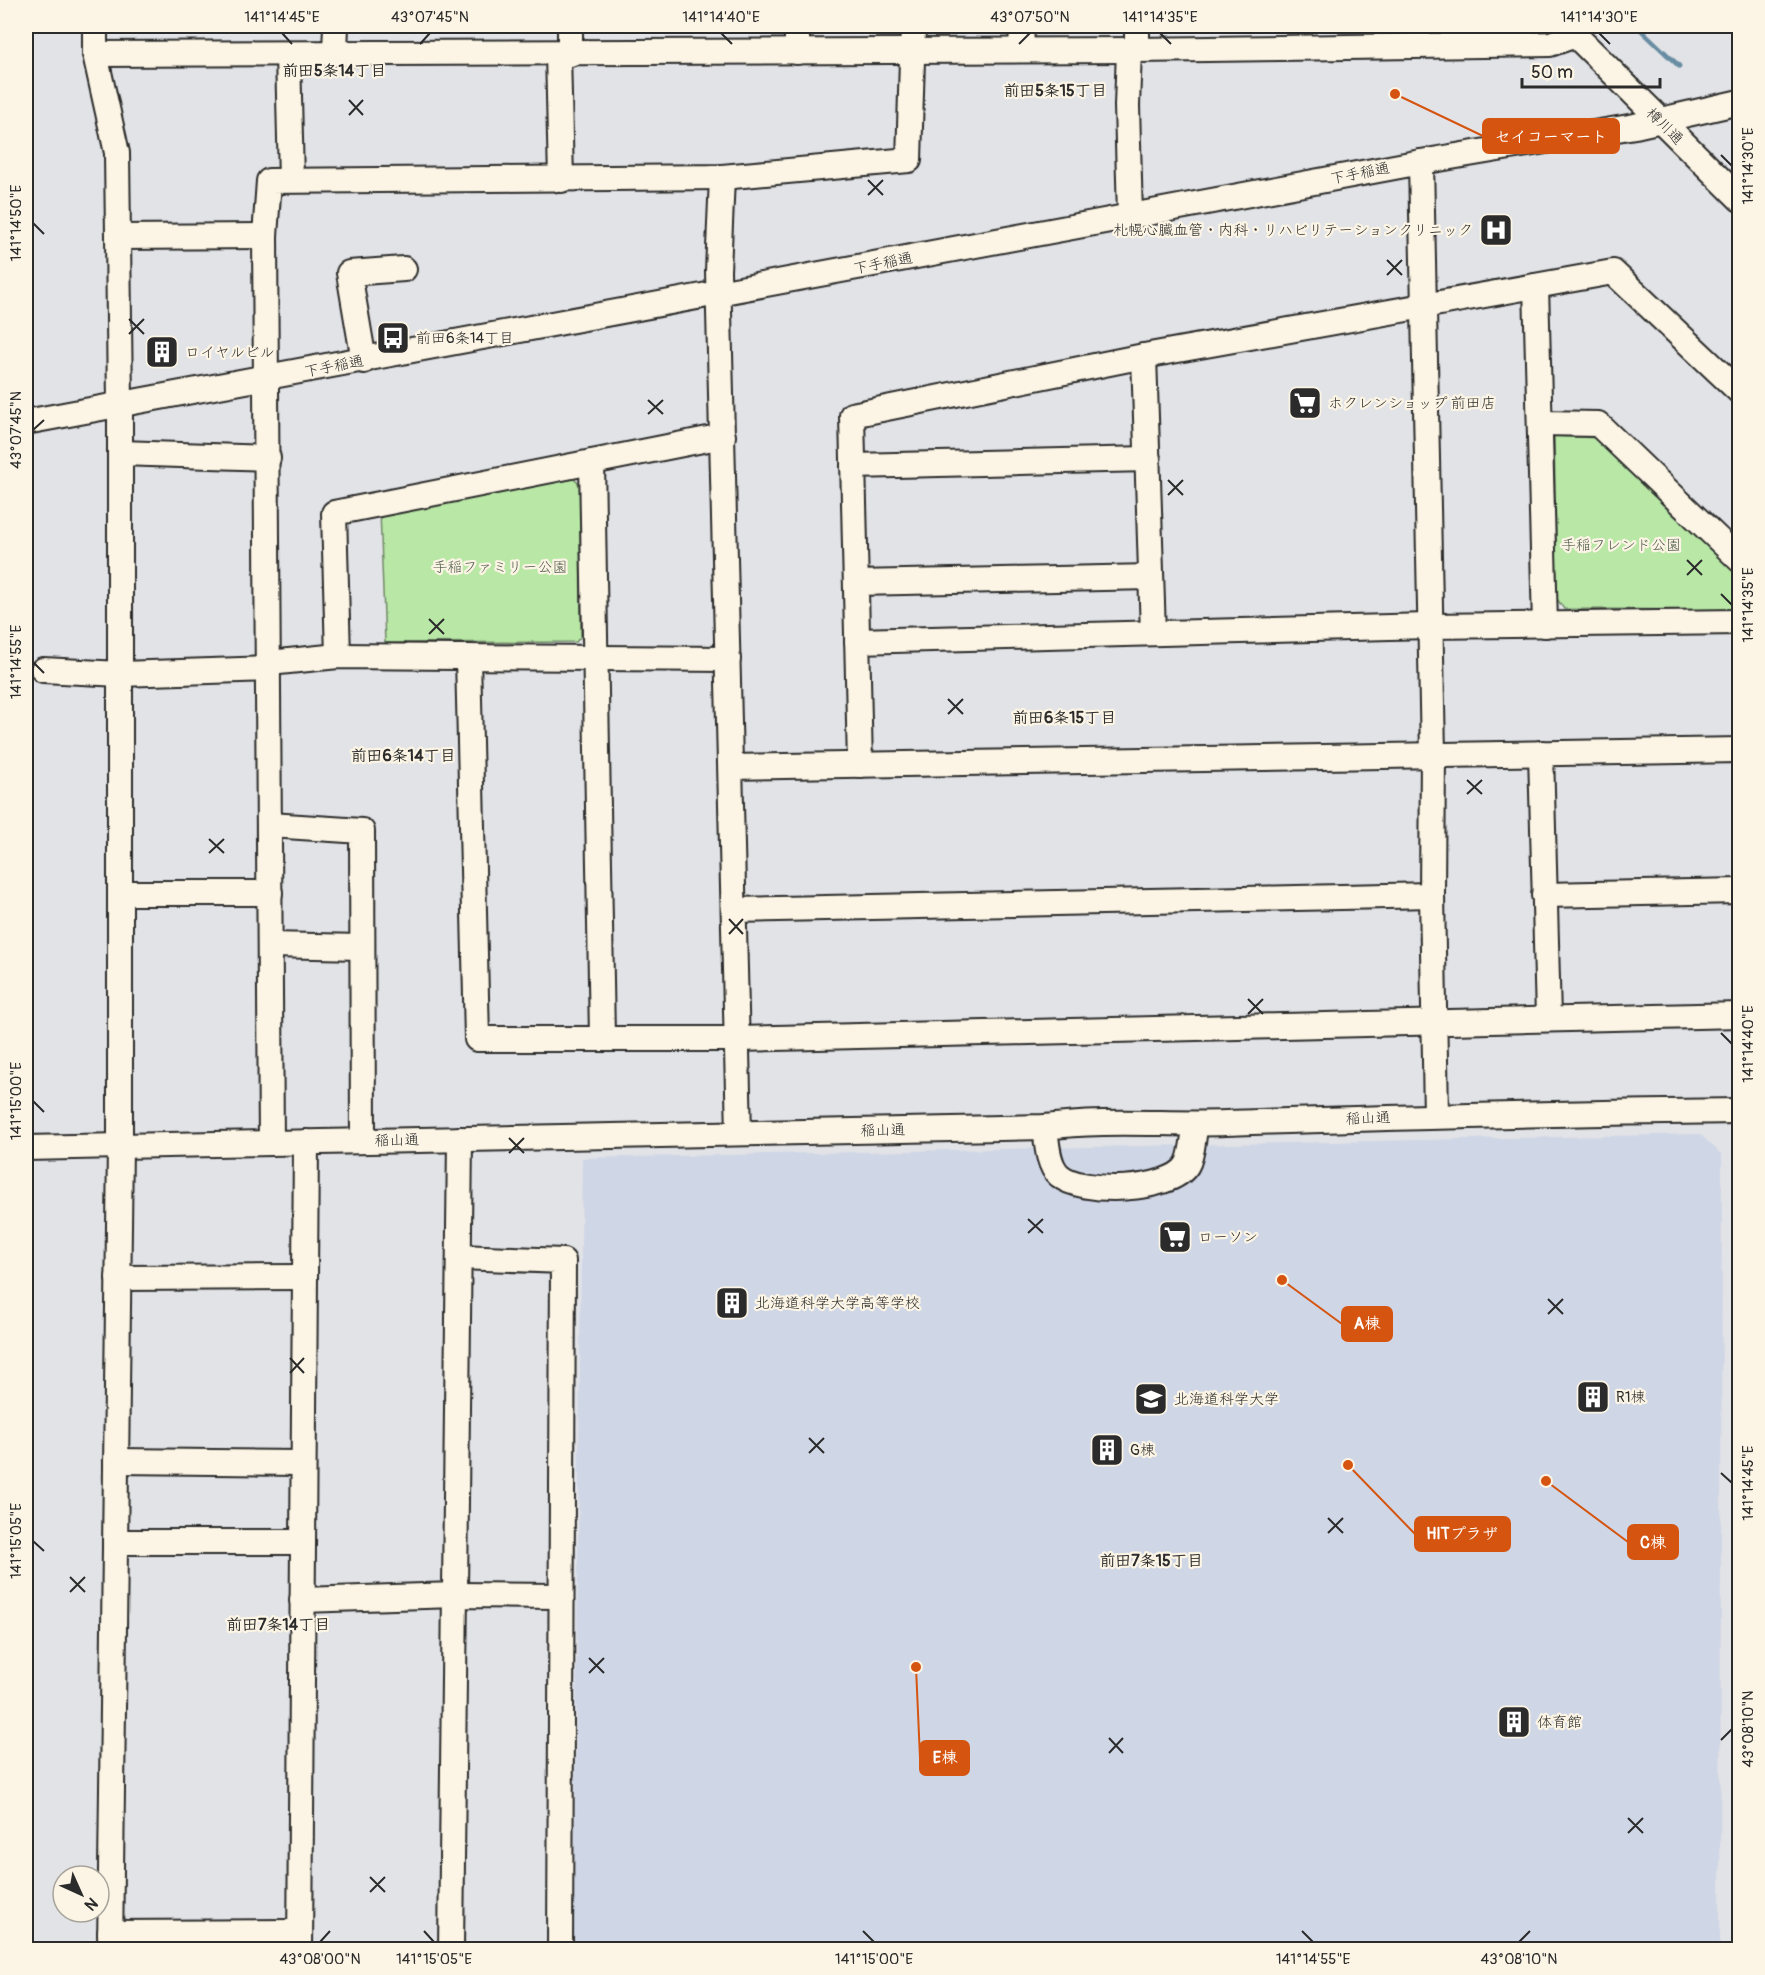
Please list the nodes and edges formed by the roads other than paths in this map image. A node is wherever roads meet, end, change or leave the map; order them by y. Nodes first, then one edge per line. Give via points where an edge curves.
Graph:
1 (95, 26) edge
2 (336, 26) edge
3 (570, 26) edge
4 (797, 26) edge
5 (913, 26) edge
6 (1022, 26) edge
7 (1137, 26) edge
8 (1571, 30) edge
9 (1021, 50) junction
10 (1133, 50) junction
11 (335, 51) junction
12 (913, 51) junction
13 (797, 52) junction
14 (95, 54) junction
15 (288, 54) junction
16 (564, 54) junction
17 (1740, 102) edge
18 (1659, 121) junction
19 (1421, 162) junction
20 (722, 177) junction
21 (291, 180) junction
22 (561, 180) junction
23 (1740, 199) edge
24 (1130, 216) junction
25 (266, 236) junction
26 (118, 237) junction
27 (404, 269) dead end
28 (1536, 286) junction
29 (719, 294) junction
30 (1423, 307) junction
31 (1144, 356) junction
32 (364, 361) junction
33 (266, 379) junction
34 (1740, 392) edge
35 (120, 404) junction
36 (26, 422) edge
37 (1540, 423) junction
38 (723, 436) junction
39 (120, 453) junction
40 (268, 458) junction
41 (1148, 459) junction
42 (592, 462) junction
43 (853, 466) junction
44 (1740, 560) edge
45 (1151, 577) junction
46 (856, 583) junction
47 (1740, 622) edge
48 (1545, 625) junction
49 (1429, 626) junction
50 (1153, 633) junction
51 (857, 641) junction
52 (338, 656) junction
53 (468, 657) junction
54 (595, 658) junction
55 (728, 659) junction
56 (269, 666) junction
57 (43, 670) dead end
58 (120, 674) junction
59 (1740, 750) edge
60 (1541, 753) junction
61 (1433, 754) junction
62 (860, 765) junction
63 (731, 767) junction
64 (270, 825) junction
65 (1740, 891) edge
66 (120, 893) junction
67 (270, 893) junction
68 (1432, 895) junction
69 (1544, 895) junction
70 (734, 910) junction
71 (270, 945) junction
72 (361, 947) junction
73 (1740, 1015) edge
74 (1548, 1018) junction
75 (1436, 1021) junction
76 (602, 1038) junction
77 (737, 1039) junction
78 (1740, 1111) edge
79 (1436, 1115) junction
80 (1196, 1124) junction
81 (1045, 1127) junction
82 (739, 1133) junction
83 (460, 1139) junction
84 (363, 1141) junction
85 (306, 1142) junction
86 (271, 1143) junction
87 (120, 1146) junction
88 (26, 1148) edge
89 (459, 1257) junction
90 (305, 1277) junction
91 (118, 1278) junction
92 (116, 1461) junction
93 (303, 1463) junction
94 (115, 1542) junction
95 (303, 1542) junction
96 (455, 1595) junction
97 (561, 1596) junction
98 (303, 1600) junction
99 (110, 1941) edge
100 (300, 1941) edge
101 (451, 1950) edge
102 (560, 1950) edge

1 - 14 street
2 - 11 street
3 - 16 street
4 - 13 street
5 - 12 street
6 - 9 street
7 - 10 street
8 - 10 street via 1550,44
8 - 18 street, 樽川通
9 - 10 street
9 - 12 street
10 - 24 street via 1127,105
11 - 15 street
11 - 16 street
12 - 13 street
12 - 20 street via 909,160
13 - 16 street
14 - 15 street
14 - 26 street via 117,153
15 - 21 street
16 - 22 street
17 - 18 street, 下手稲通
18 - 19 street, 下手稲通
18 - 23 street, 樽川通
19 - 24 street, 下手稲通
19 - 30 street
20 - 22 street
20 - 29 street
21 - 22 street
21 - 25 street via 269,181
24 - 29 street, 下手稲通
25 - 26 street
25 - 33 street
26 - 35 street
27 - 32 street via 349,273
28 - 30 street
28 - 34 street via 1613,272
28 - 37 street
29 - 32 street, 下手稲通
29 - 38 street
30 - 31 street
30 - 49 street
31 - 41 street
31 - 43 street via 852,415
32 - 33 street, 下手稲通
33 - 35 street, 下手稲通
33 - 40 street
35 - 36 street, 下手稲通
35 - 39 street
37 - 44 street via 1598,424
37 - 48 street
38 - 42 street
38 - 55 street
39 - 40 street
39 - 58 street
40 - 56 street
41 - 43 street
41 - 45 street
42 - 52 street via 334,513
42 - 54 street
43 - 46 street
45 - 46 street
45 - 50 street
46 - 51 street
47 - 48 street
48 - 49 street
49 - 50 street
49 - 61 street
50 - 51 street
51 - 62 street
52 - 53 street
52 - 56 street
53 - 54 street
53 - 76 street via 477,1039
54 - 55 street
54 - 76 street
55 - 63 street
56 - 58 street
56 - 64 street
57 - 58 street
58 - 66 street
59 - 60 street
60 - 61 street
60 - 69 street
61 - 62 street
61 - 68 street
62 - 63 street
63 - 70 street
64 - 67 street
64 - 72 street via 362,831
65 - 69 street
66 - 67 street
66 - 87 street
67 - 71 street
68 - 70 street
68 - 75 street
69 - 74 street
70 - 77 street
71 - 72 street
71 - 86 street
72 - 84 street
73 - 74 street
74 - 75 street
75 - 77 street
75 - 79 street
76 - 77 street
77 - 82 street
78 - 79 street, 稲山通
79 - 80 street, 稲山通
80 - 81 street, 稲山通 via 1088,1121
80 - 81 street via 1188,1164 1174,1178 1150,1186 1082,1186 1058,1174 1050,1157
81 - 82 street, 稲山通
82 - 83 street, 稲山通
83 - 84 street, 稲山通
83 - 89 street
84 - 85 street, 稲山通
85 - 86 street, 稲山通
85 - 90 street
86 - 87 street, 稲山通
87 - 88 street, 稲山通
87 - 91 street
89 - 96 street
89 - 97 street via 563,1261
90 - 91 street
90 - 93 street
91 - 92 street
92 - 93 street
92 - 94 street
93 - 95 street
94 - 95 street
94 - 99 street
95 - 98 street
96 - 97 street
96 - 98 street
96 - 101 street
97 - 102 street
98 - 100 street
99 - 100 street

